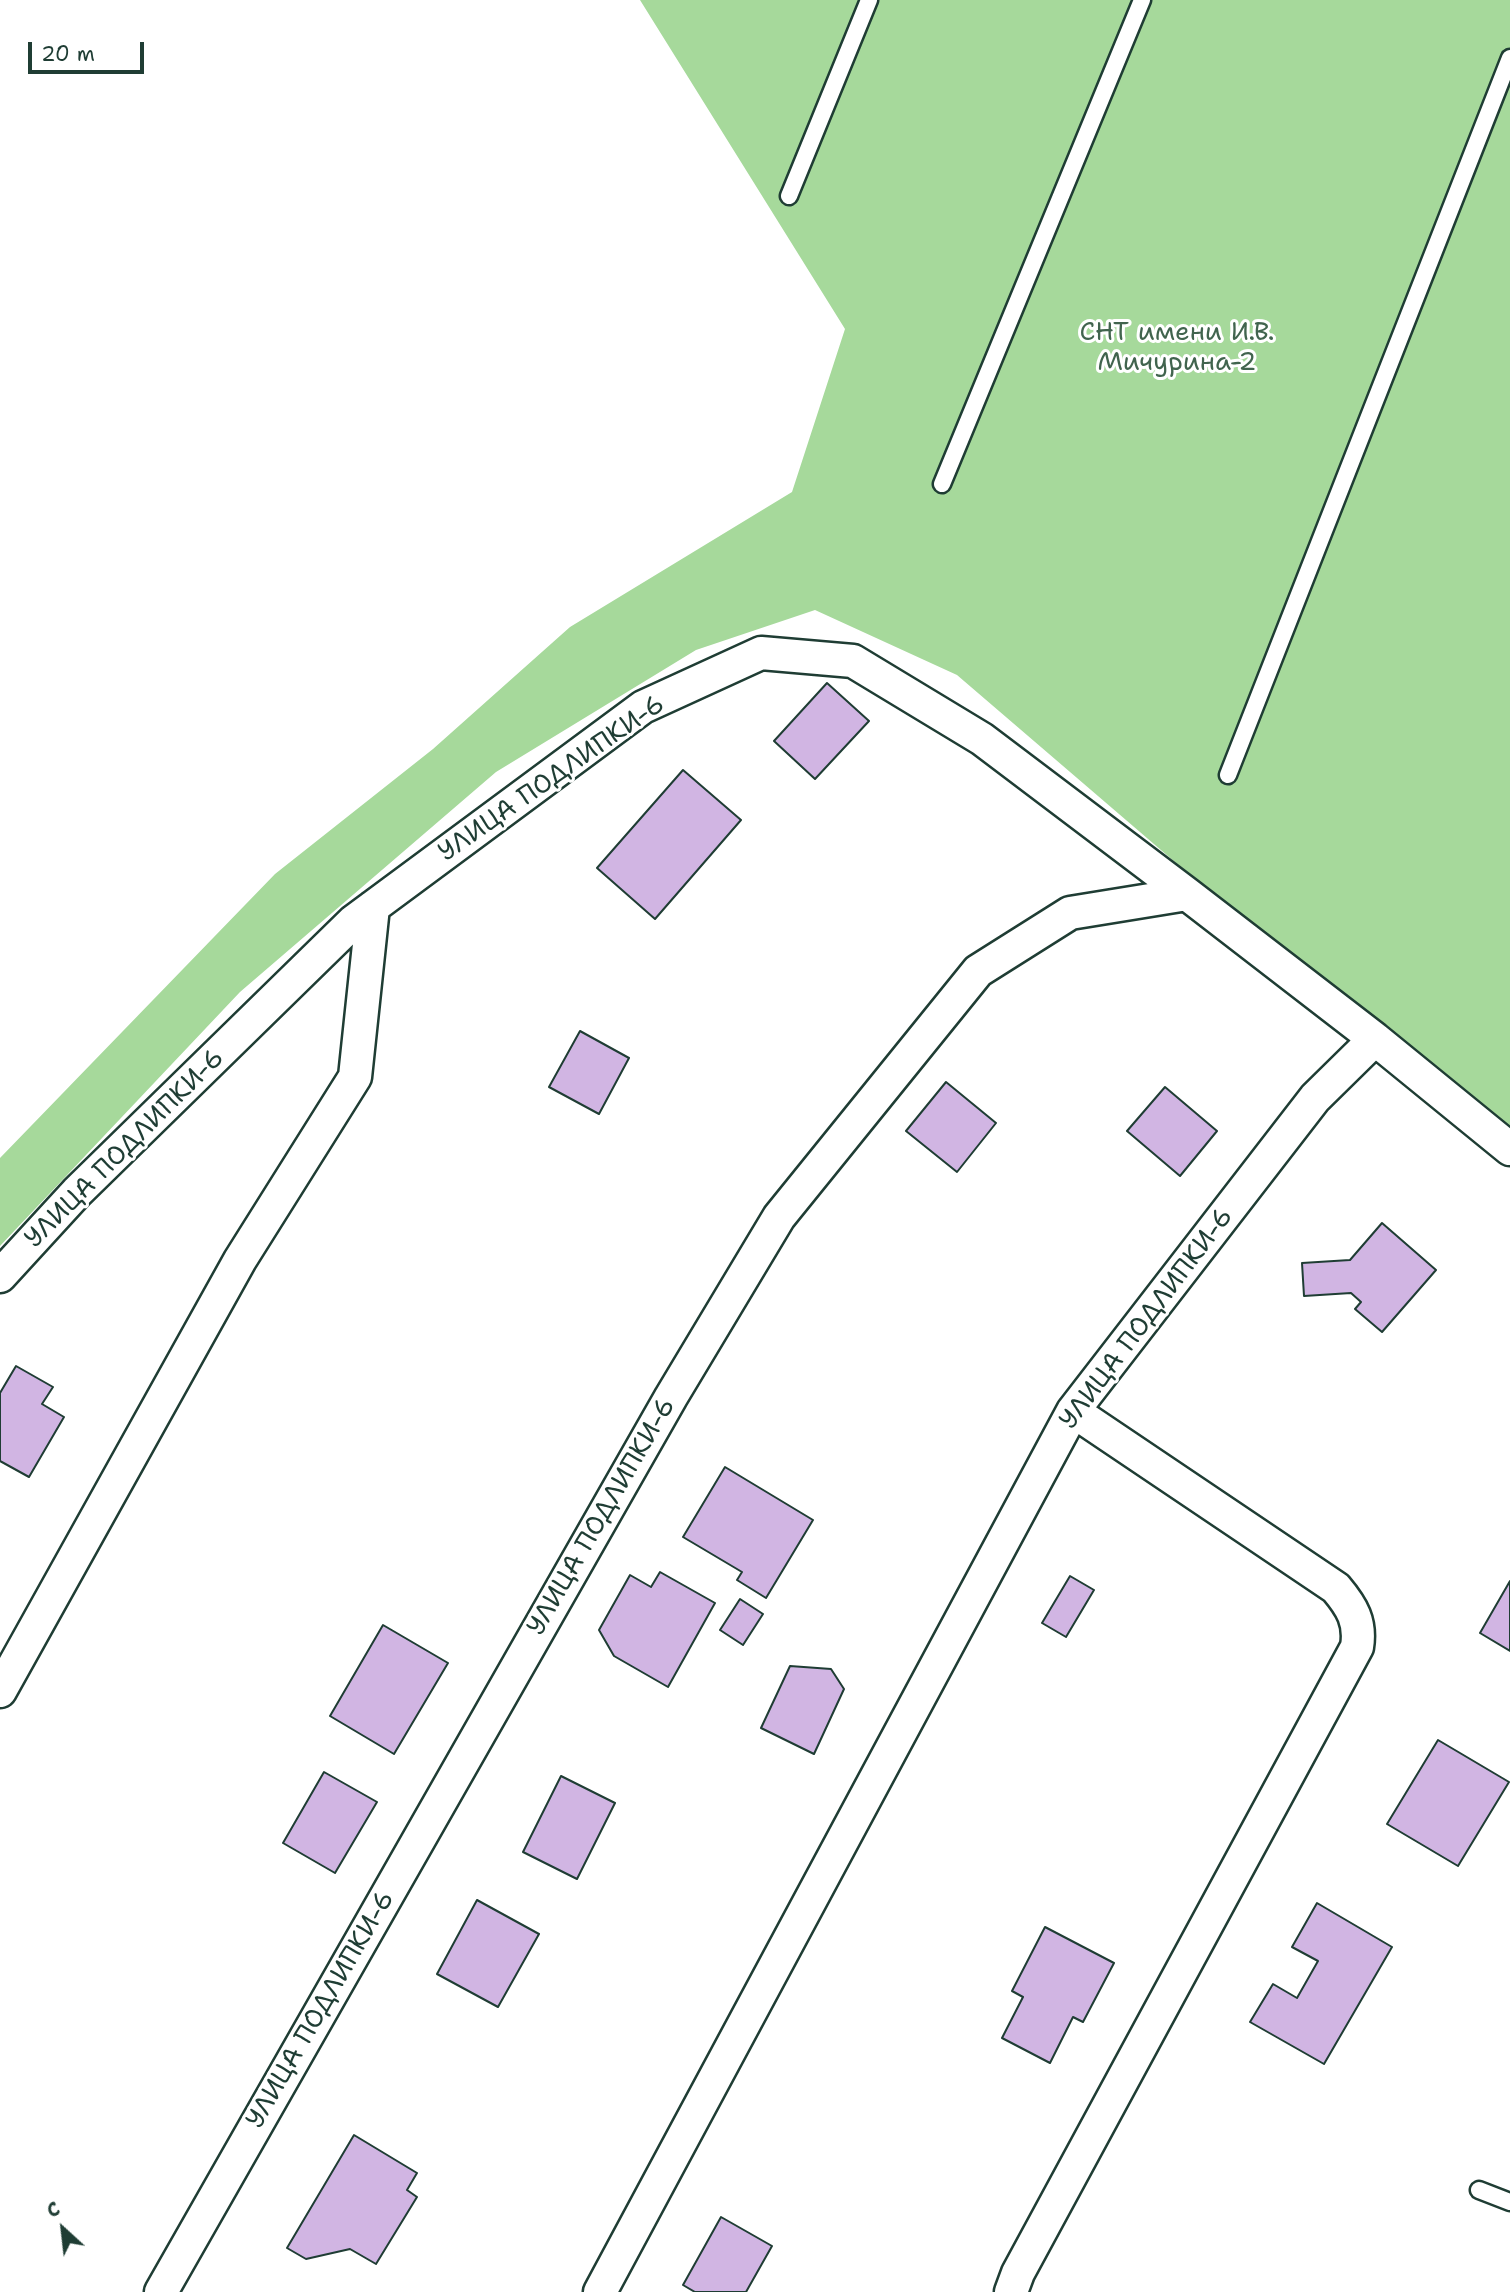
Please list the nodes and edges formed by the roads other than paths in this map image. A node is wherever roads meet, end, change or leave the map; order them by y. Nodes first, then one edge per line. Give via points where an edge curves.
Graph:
1 (869, 0) edge
2 (1142, 0) edge
3 (1510, 58) edge
4 (789, 196) dead end
5 (942, 484) dead end
6 (1228, 775) dead end
7 (1187, 894) junction
8 (373, 907) junction
9 (1374, 1040) junction
10 (1510, 1149) edge
11 (0, 1276) edge
12 (1073, 1411) junction
13 (0, 1691) edge
14 (1479, 2190) dead end
15 (1510, 2202) edge
16 (161, 2292) edge
17 (600, 2292) edge
18 (1011, 2292) edge

1 - 4 lane
2 - 5 lane
3 - 6 lane
7 - 8 street, УЛИЦА ПОДЛИПКИ-6 via 982,739 853,661 761,653 643,707
7 - 9 street, УЛИЦА ПОДЛИПКИ-6
7 - 16 street, УЛИЦА ПОДЛИПКИ-6 via 1070,913 978,971 779,1217 670,1397
8 - 11 street, УЛИЦА ПОДЛИПКИ-6 via 87,1183
8 - 13 street via 355,1077 240,1260
9 - 10 street, УЛИЦА ПОДЛИПКИ-6
9 - 12 street, УЛИЦА ПОДЛИПКИ-6 via 1315,1098
12 - 17 street, УЛИЦА ПОДЛИПКИ-6
12 - 18 street via 1336,1588 1350,1604 1359,1632 1357,1647
14 - 15 lane

